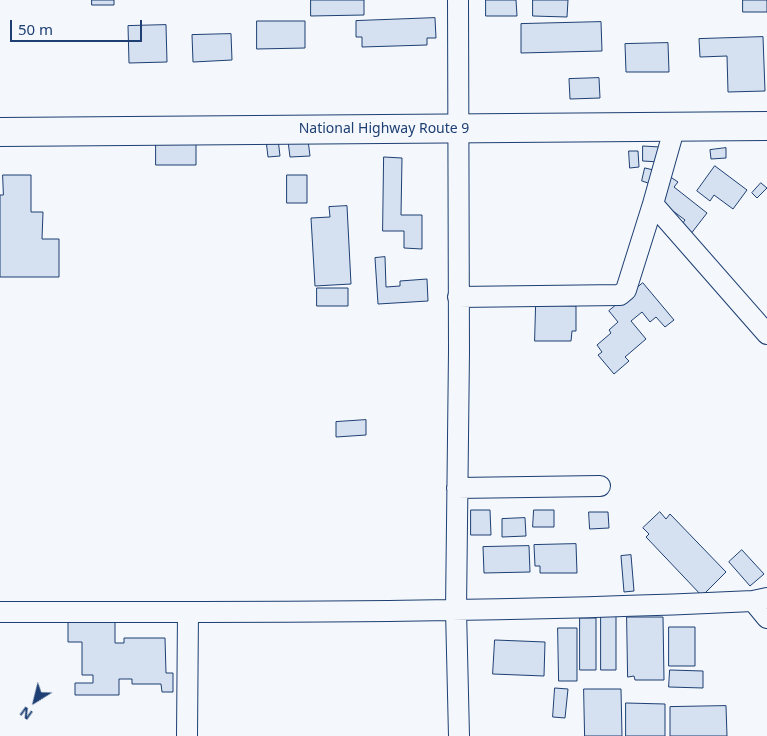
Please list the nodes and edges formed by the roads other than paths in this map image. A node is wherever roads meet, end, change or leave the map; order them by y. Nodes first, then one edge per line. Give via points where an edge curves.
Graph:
1 (458, 0) edge
2 (675, 126) junction
3 (767, 126) edge
4 (459, 129) junction
5 (0, 132) edge
6 (653, 204) junction
7 (458, 297) junction
8 (767, 334) edge
9 (600, 486) dead end
10 (458, 488) junction
11 (760, 600) edge
12 (456, 610) junction
13 (0, 612) edge
14 (188, 612) junction
15 (767, 618) edge
16 (187, 736) edge
17 (459, 736) edge

1 - 4 street
2 - 3 highway, National Highway Route 9
2 - 4 highway, National Highway Route 9
2 - 6 street
4 - 5 highway, National Highway Route 9
4 - 7 street
6 - 7 street via 626,290 620,295
6 - 8 street
7 - 10 street
9 - 10 street
10 - 12 street
11 - 12 street via 612,608
11 - 15 street
12 - 14 street
12 - 17 street
13 - 14 street
14 - 16 street

